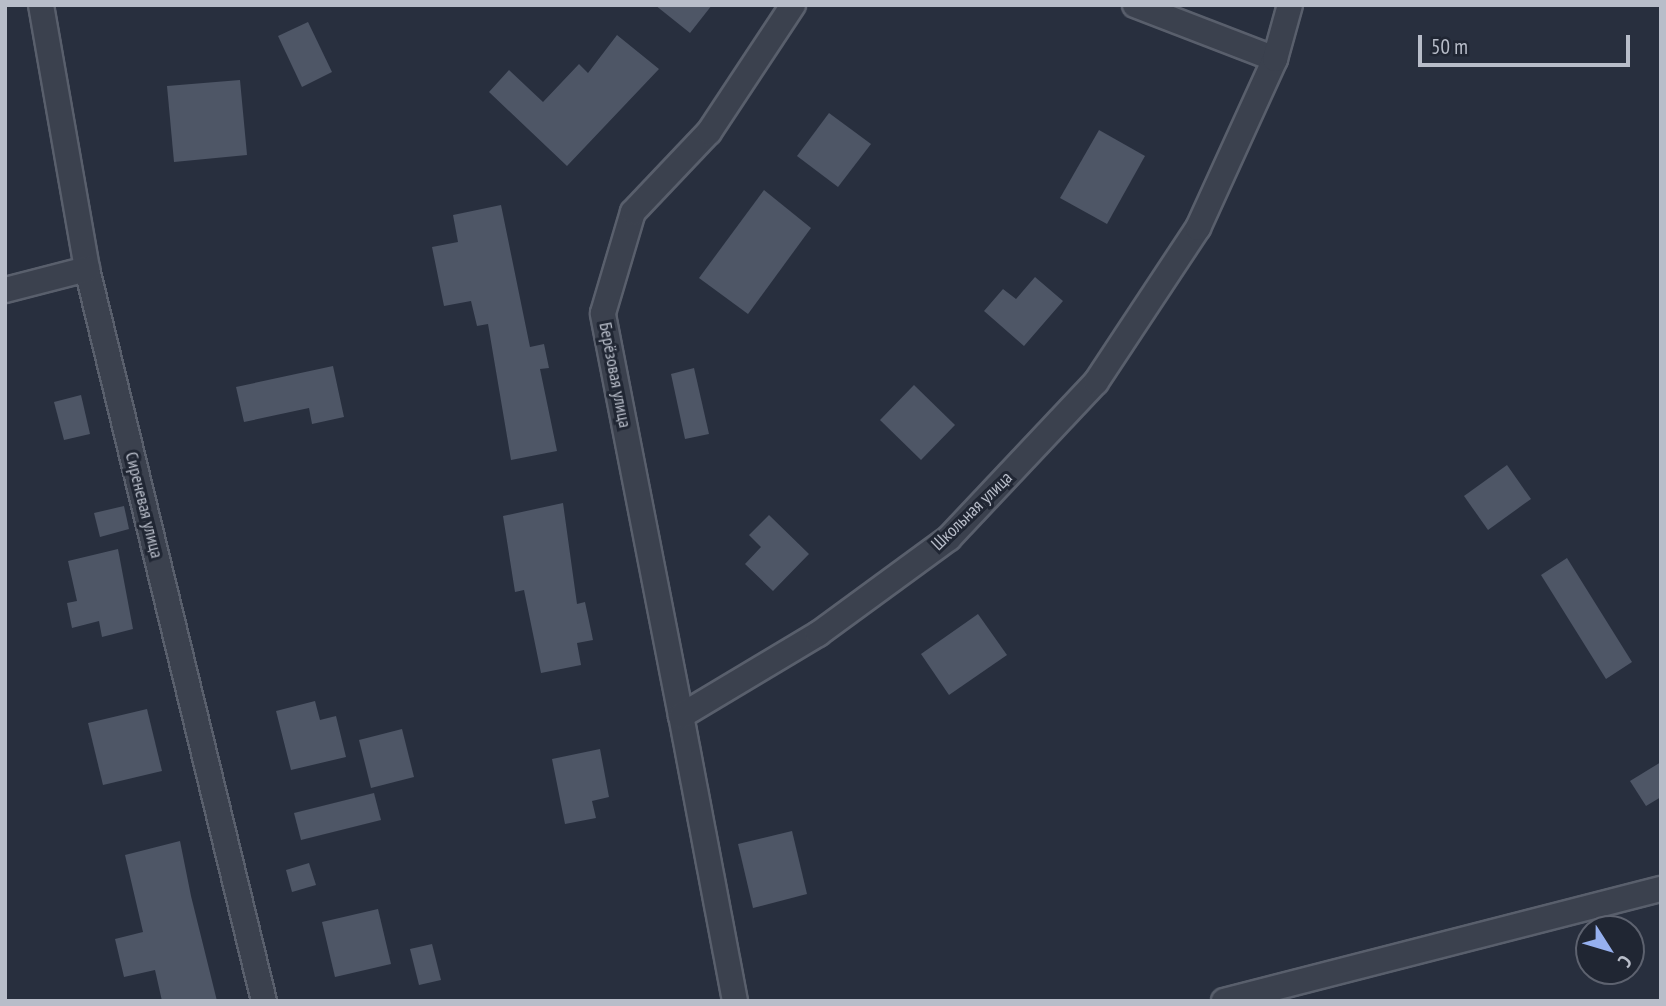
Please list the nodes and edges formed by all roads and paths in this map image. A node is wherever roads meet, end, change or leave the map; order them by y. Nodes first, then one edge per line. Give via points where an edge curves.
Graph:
1 (41, 5) edge
2 (793, 5) edge
3 (1135, 5) edge
4 (1290, 5) edge
5 (1275, 59) junction
6 (87, 270) junction
7 (5, 290) edge
8 (681, 716) junction
9 (1661, 889) edge
10 (264, 1001) edge
11 (735, 1001) edge
12 (1224, 1001) edge

1 - 6 street, Сиреневая улица
2 - 8 street, Берёзовая улица via 709,132 633,212 603,313
3 - 5 street
4 - 5 street, Школьная улица
5 - 8 street, Школьная улица via 1198,228 1097,382 949,538 818,634
6 - 7 street
6 - 10 street, Сиреневая улица
8 - 11 street
9 - 12 street

